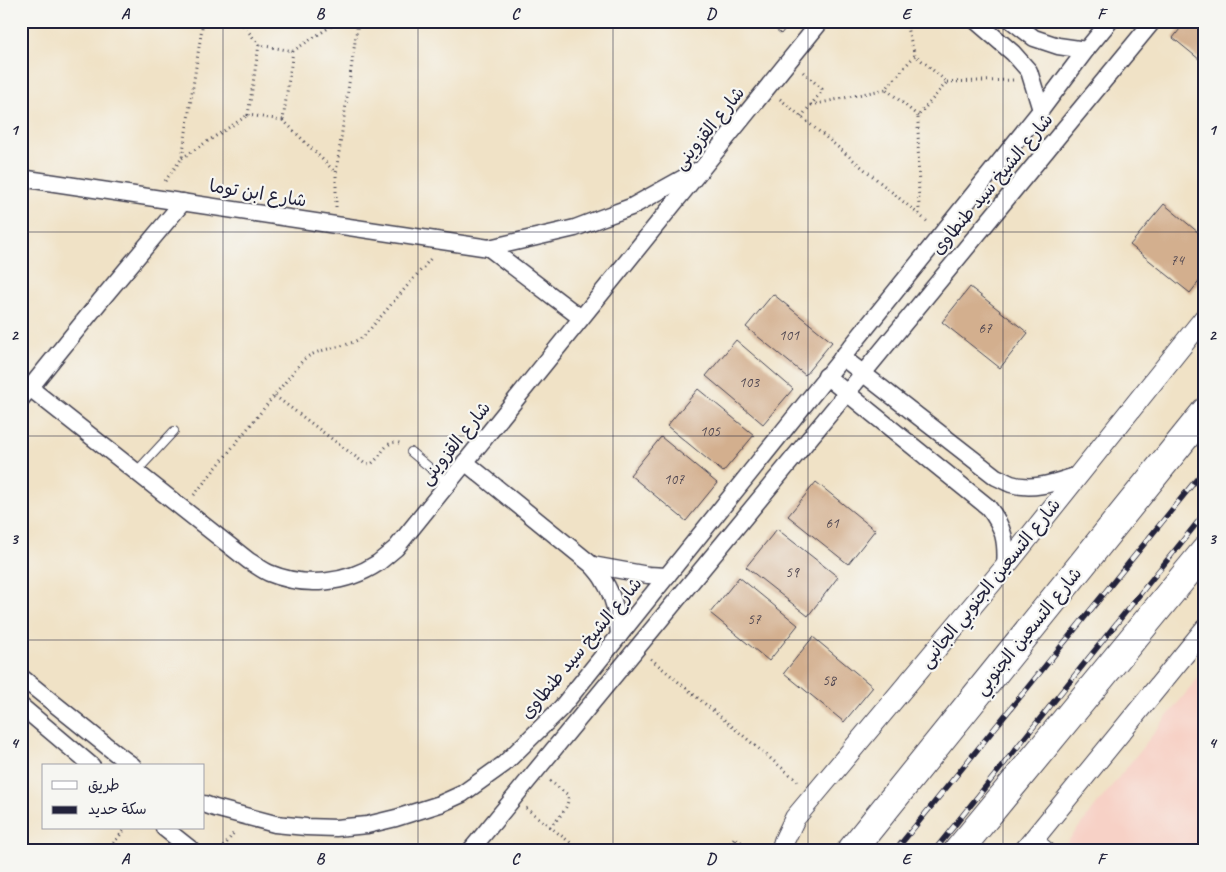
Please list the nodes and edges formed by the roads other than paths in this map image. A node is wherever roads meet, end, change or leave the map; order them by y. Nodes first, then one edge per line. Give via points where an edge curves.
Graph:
1 (821, 21) edge
2 (976, 21) edge
3 (1110, 21) edge
4 (1153, 21) edge
5 (1013, 22) edge
6 (1000, 42) junction
7 (1086, 50) junction
8 (1041, 110) junction
9 (703, 167) junction
10 (21, 178) edge
11 (183, 202) junction
12 (489, 248) junction
13 (1205, 317) edge
14 (581, 318) junction
15 (842, 356) junction
16 (863, 372) junction
17 (826, 376) junction
18 (847, 392) junction
19 (25, 394) edge
20 (1205, 412) edge
21 (174, 431) dead end
22 (411, 452) road end
23 (465, 462) junction
24 (136, 472) junction
25 (1078, 475) junction
26 (448, 483) junction
27 (1205, 551) edge
28 (592, 565) junction
29 (1005, 567) junction
30 (667, 576) junction
31 (1205, 630) edge
32 (619, 636) junction
33 (21, 677) edge
34 (21, 706) edge
35 (561, 708) junction
36 (577, 721) junction
37 (113, 761) edge
38 (90, 764) edge
39 (205, 804) edge
40 (167, 830) edge
41 (1030, 843) edge
42 (193, 851) edge
43 (470, 851) edge
44 (782, 851) edge
45 (851, 851) edge
46 (958, 851) edge
47 (1054, 851) edge

1 - 9 street, شارع القزوينى
2 - 6 street
3 - 7 street, شارع الشيخ سيد طنطاوى
4 - 16 street, شارع الشيخ سيد طنطاوى
5 - 6 street
5 - 7 street via 1034,38
6 - 8 street via 1029,71
7 - 8 street, شارع الشيخ سيد طنطاوى
8 - 15 street, شارع الشيخ سيد طنطاوى
9 - 12 street, شارع ابن توما via 631,207 574,228
9 - 14 street, شارع القزوينى
10 - 11 street, شارع ابن توما
11 - 12 street, شارع ابن توما
11 - 19 street
12 - 14 street, شارع ابن توما
13 - 25 street, شارع التسعين الجنوبي الجانبى
14 - 23 street, شارع القزوينى
15 - 16 street
15 - 17 street, شارع الشيخ سيد طنطاوى
16 - 18 street, شارع الشيخ سيد طنطاوى
16 - 25 street via 996,477 1010,483 1040,486
17 - 18 street
17 - 30 street, شارع الشيخ سيد طنطاوى
18 - 29 street via 988,507 1004,534
18 - 36 street, شارع الشيخ سيد طنطاوى
19 - 24 street, شارع القزوينى
20 - 45 highway, شارع التسعين الجنوبي
21 - 24 lane
22 - 26 lane
23 - 26 street, شارع القزوينى
23 - 28 street
24 - 26 street, شارع القزوينى via 249,561 290,580 313,582 336,580 378,563 396,548
25 - 29 street, شارع التسعين الجنوبي الجانبى
27 - 46 highway
28 - 30 street
28 - 32 street via 605,582 613,602
29 - 44 street, شارع التسعين الجنوبي الجانبى via 795,818
30 - 32 street, شارع الشيخ سيد طنطاوى
31 - 41 street
32 - 35 street, شارع الشيخ سيد طنطاوى
33 - 37 street
34 - 38 street
35 - 36 street
35 - 39 street, شارع الشيخ سيد طنطاوى via 504,764 462,794 396,818 367,825 306,828 275,824
36 - 43 street, شارع الشيخ سيد طنطاوى
40 - 42 street
41 - 47 lane

